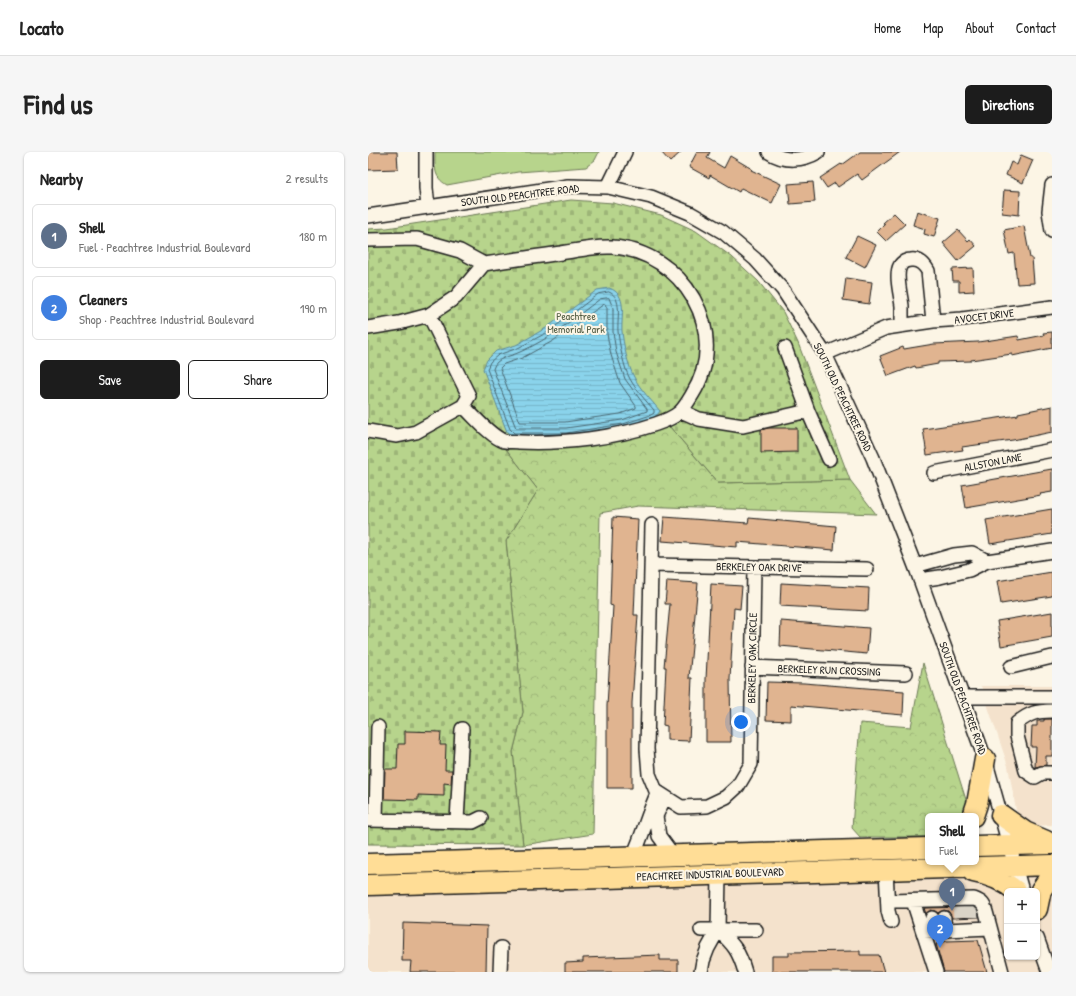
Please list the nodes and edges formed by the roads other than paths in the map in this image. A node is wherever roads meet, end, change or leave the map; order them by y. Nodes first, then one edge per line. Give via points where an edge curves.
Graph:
1 (426, 152) edge
2 (625, 152) edge
3 (769, 152) edge
4 (818, 152) edge
5 (1052, 185) edge
6 (608, 187) junction
7 (428, 207) junction
8 (368, 216) edge
9 (1052, 230) edge
10 (370, 239) edge
11 (484, 264) junction
12 (1052, 307) edge
13 (429, 316) junction
14 (933, 321) junction
15 (902, 325) junction
16 (368, 328) edge
17 (784, 348) dead end
18 (825, 354) junction
19 (463, 406) junction
20 (681, 411) junction
21 (808, 411) junction
22 (368, 431) edge
23 (1052, 450) edge
24 (829, 459) dead end
25 (934, 473) dead end
26 (652, 525) dead end
27 (1052, 551) edge
28 (961, 554) junction
29 (987, 561) junction
30 (651, 564) junction
31 (754, 566) junction
32 (915, 566) junction
33 (867, 569) dead end
34 (964, 571) junction
35 (920, 580) junction
36 (1052, 657) edge
37 (752, 667) junction
38 (1012, 667) dead end
39 (906, 673) dead end
40 (962, 697) junction
41 (1052, 697) edge
42 (1052, 712) edge
43 (378, 727) dead end
44 (462, 729) dead end
45 (985, 759) junction
46 (1052, 773) edge
47 (662, 795) junction
48 (974, 813) edge
49 (1001, 815) junction
50 (480, 818) dead end
51 (372, 820) edge
52 (457, 821) junction
53 (652, 825) junction
54 (1052, 843) edge
55 (1010, 844) junction
56 (979, 846) edge
57 (925, 848) edge
58 (673, 855) junction
59 (633, 856) junction
60 (368, 864) edge
61 (1052, 864) edge
62 (1014, 865) junction
63 (952, 867) junction
64 (886, 869) junction
65 (719, 874) junction
66 (1052, 874) edge
67 (369, 885) edge
68 (1012, 888) edge
69 (1021, 888) edge
70 (1040, 895) edge
71 (907, 901) junction
72 (888, 902) junction
73 (966, 913) junction
74 (936, 915) junction
75 (891, 922) dead end
76 (990, 928) junction
77 (701, 930) dead end
78 (718, 930) junction
79 (756, 930) dead end
80 (1040, 947) edge
81 (501, 948) dead end
82 (1042, 953) junction
83 (1052, 962) edge
84 (500, 972) edge
85 (702, 972) edge
86 (745, 972) edge
87 (936, 972) edge
88 (1002, 972) edge
89 (1049, 972) edge

1 - 7 street
2 - 6 street
3 - 4 street via 791,160
5 - 9 street via 1049,210
6 - 7 street, SOUTH OLD PEACHTREE ROAD via 568,186
6 - 18 street, SOUTH OLD PEACHTREE ROAD via 651,197 690,213 723,232 755,259 782,290
7 - 8 street, SOUTH OLD PEACHTREE ROAD
8 - 10 street
10 - 11 street via 416,239 460,251
11 - 13 street via 456,297
11 - 20 street via 611,246 652,257 672,272 689,291 699,309 705,328 707,350 704,368 699,384
12 - 14 street, AVOCET DRIVE
13 - 16 street
13 - 19 street via 468,396
14 - 15 street, AVOCET DRIVE
14 - 15 street via 928,271 924,264 906,260 900,265 898,274
15 - 18 street, AVOCET DRIVE via 886,328
17 - 21 street
18 - 32 street, SOUTH OLD PEACHTREE ROAD via 873,458
19 - 20 street via 487,430 504,441 529,442 569,441 630,432 671,419
19 - 22 street via 416,432 397,436
20 - 21 street via 699,419 743,426
21 - 24 street
23 - 25 street, ALLSTON LANE
26 - 30 street
27 - 29 street
28 - 29 street via 972,553
28 - 32 street
28 - 34 street
29 - 34 street
30 - 31 street, BERKELEY OAK DRIVE
30 - 47 street via 647,749 649,774 656,790
31 - 33 street, BERKELEY OAK DRIVE
31 - 37 street, BERKELEY OAK CIRCLE
32 - 35 street, SOUTH OLD PEACHTREE ROAD
34 - 35 street
35 - 40 street, SOUTH OLD PEACHTREE ROAD
36 - 38 street
37 - 39 street, BERKELEY RUN CROSSING
37 - 47 street, BERKELEY OAK CIRCLE via 751,764 738,786 726,797 707,806 682,807
40 - 41 street
40 - 45 street, SOUTH OLD PEACHTREE ROAD
42 - 46 street via 1037,712 1017,723 1017,736 1026,771 1035,777 1042,773
43 - 51 street
44 - 52 street
45 - 48 highway
45 - 49 street, SOUTH OLD PEACHTREE ROAD
47 - 53 street via 650,808
49 - 54 highway via 1025,832
49 - 55 street, SOUTH OLD PEACHTREE ROAD
50 - 52 street via 474,822
51 - 52 street
53 - 58 street
53 - 59 street
54 - 55 highway
55 - 56 highway
55 - 62 street, SOUTH OLD PEACHTREE ROAD
57 - 58 highway, PEACHTREE INDUSTRIAL BOULEVARD
58 - 59 highway, PEACHTREE INDUSTRIAL BOULEVARD
59 - 60 highway, PEACHTREE INDUSTRIAL BOULEVARD
61 - 62 highway, PEACHTREE INDUSTRIAL BOULEVARD
62 - 63 highway, PEACHTREE INDUSTRIAL BOULEVARD
62 - 69 street, SOUTH OLD PEACHTREE ROAD
63 - 64 highway, PEACHTREE INDUSTRIAL BOULEVARD
63 - 68 highway via 986,874
64 - 65 highway, PEACHTREE INDUSTRIAL BOULEVARD
64 - 72 street
65 - 67 highway, PEACHTREE INDUSTRIAL BOULEVARD
65 - 78 street
66 - 70 highway
71 - 72 street
71 - 74 street
71 - 74 street
72 - 75 street
73 - 74 street
73 - 74 street
73 - 76 street
73 - 76 street via 981,901
74 - 87 street
76 - 88 street
77 - 78 street
78 - 79 street
78 - 85 street via 703,961
78 - 86 street via 734,945
80 - 82 street
81 - 84 street
82 - 83 street
82 - 89 street

